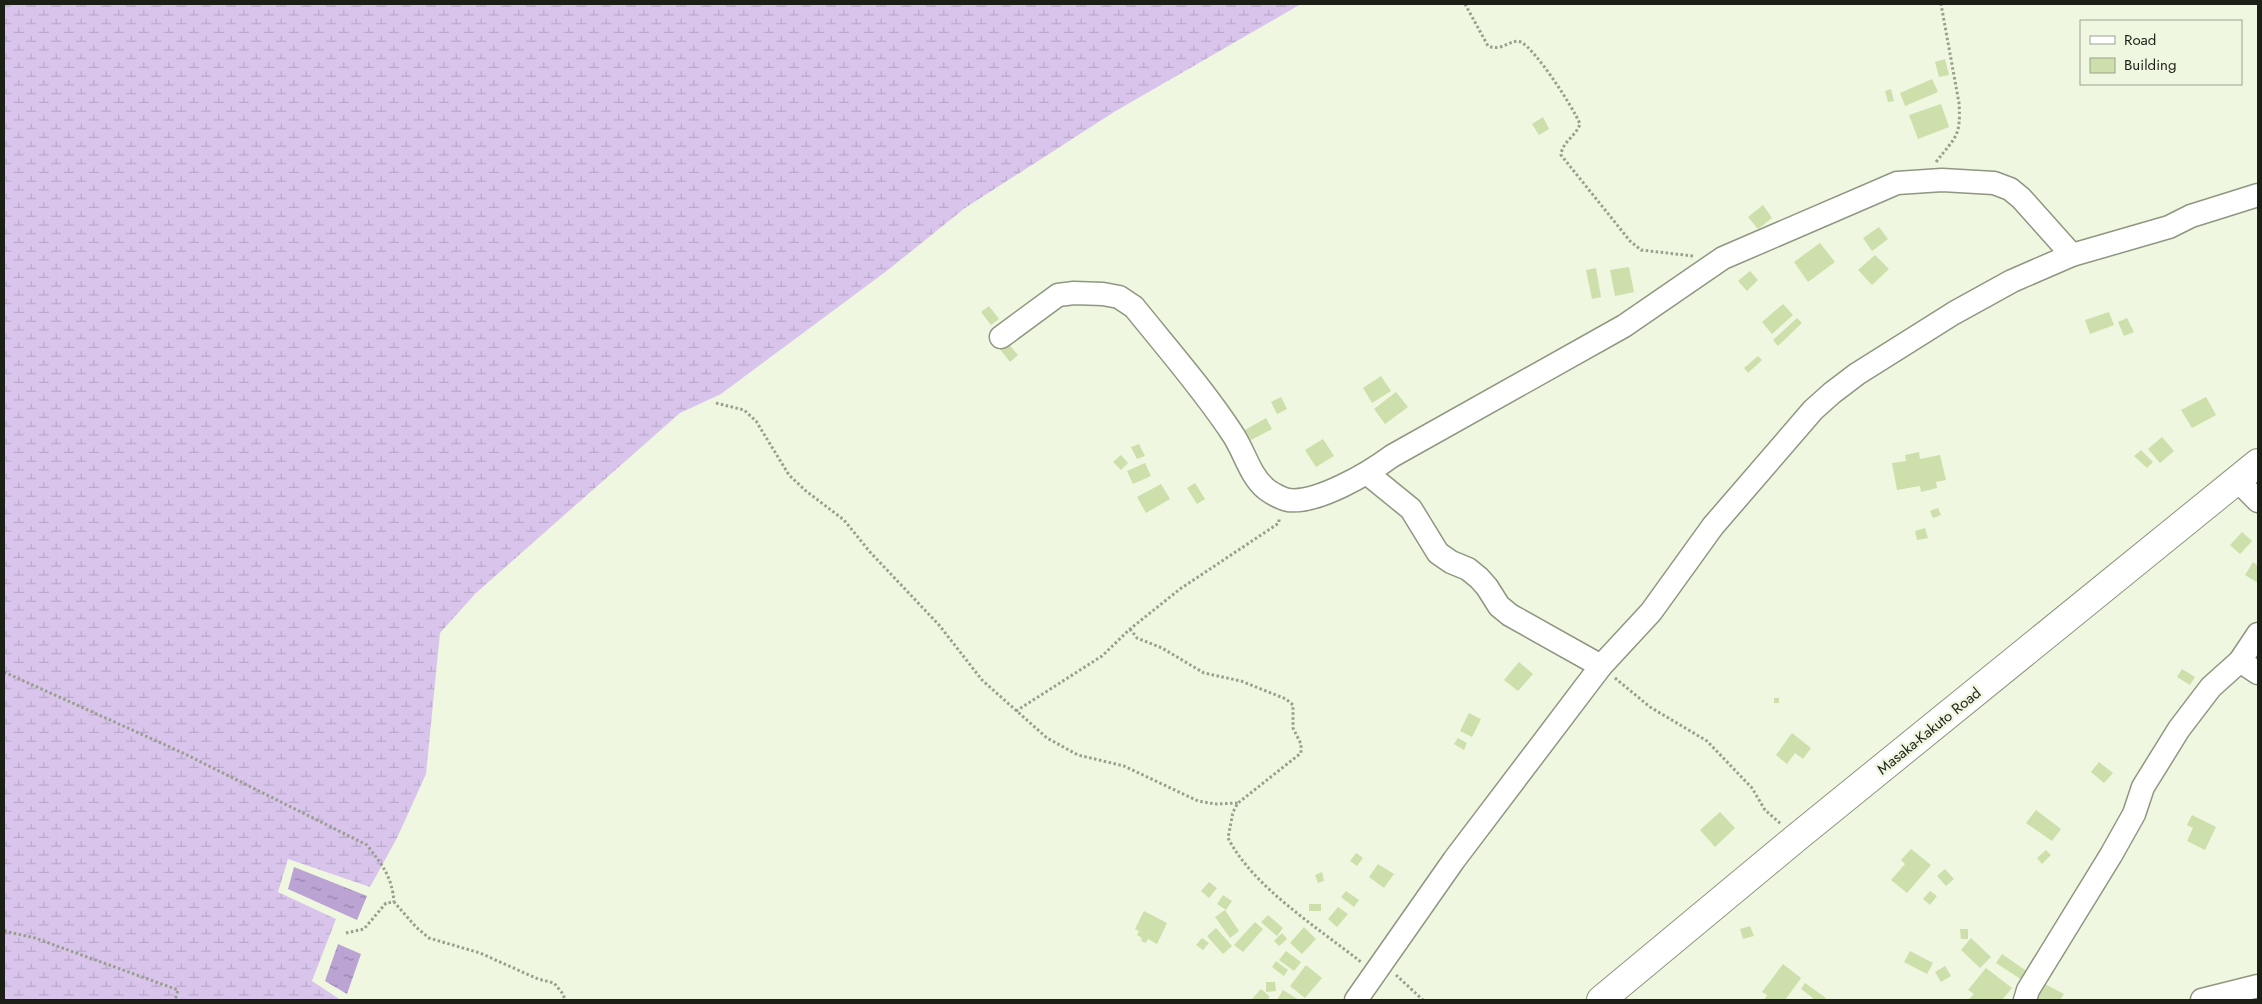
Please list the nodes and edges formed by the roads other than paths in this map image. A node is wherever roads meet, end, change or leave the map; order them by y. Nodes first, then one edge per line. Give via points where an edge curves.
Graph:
1 (2258, 195) edge
2 (2072, 254) junction
3 (1001, 337) dead end
4 (2258, 463) edge
5 (1368, 474) junction
6 (2236, 480) junction
7 (2258, 501) edge
8 (2258, 634) edge
9 (2240, 660) junction
10 (1601, 666) junction
11 (2258, 673) edge
12 (2258, 986) edge
13 (1356, 1000) edge
14 (1601, 1000) edge
15 (2025, 1000) edge
16 (2202, 1000) edge

1 - 2 street via 2191,216 2169,227
2 - 5 street via 2010,189 1994,183 1922,180 1898,183 1724,258 1624,326 1392,456
2 - 10 street via 2012,281 1954,313 1832,393 1713,526 1651,612
3 - 5 street via 1058,295 1074,293 1119,297 1134,307 1233,434 1265,488 1287,500 1308,498
4 - 6 highway, Masaka-Kakuto Road
5 - 10 street via 1411,510 1438,553 1479,578 1499,606
6 - 7 street
6 - 14 highway, Masaka-Kakuto Road
8 - 9 street
9 - 11 street
9 - 15 street via 2211,686 2179,729 2143,787 2134,814 2111,856 2028,990
10 - 13 street via 1454,860
12 - 16 street

